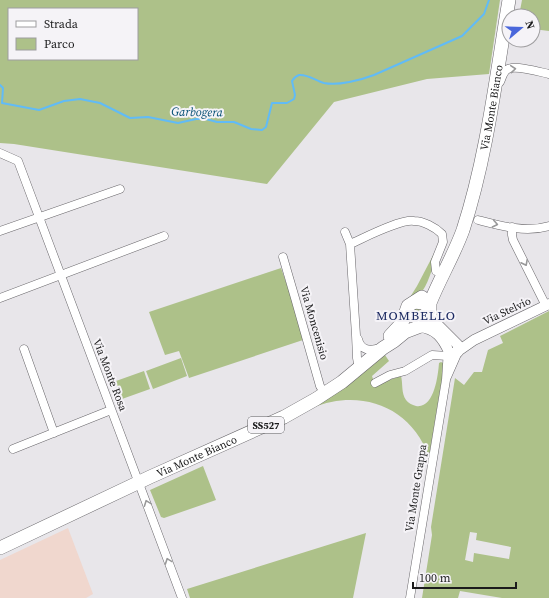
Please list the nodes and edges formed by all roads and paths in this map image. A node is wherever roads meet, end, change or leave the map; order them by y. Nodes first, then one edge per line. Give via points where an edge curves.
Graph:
1 (509, 0) edge
2 (549, 74) edge
3 (493, 96) junction
4 (0, 153) edge
5 (120, 189) dead end
6 (39, 217) junction
7 (472, 217) junction
8 (549, 225) edge
9 (512, 227) junction
10 (0, 231) edge
11 (345, 232) dead end
12 (164, 236) dead end
13 (350, 244) junction
14 (282, 257) dead end
15 (436, 271) junction
16 (61, 275) junction
17 (0, 298) edge
18 (415, 302) junction
19 (547, 305) edge
20 (430, 311) junction
21 (405, 314) junction
22 (419, 327) junction
23 (356, 335) junction
24 (450, 336) junction
25 (474, 340) junction
26 (382, 348) junction
27 (24, 349) dead end
28 (448, 352) junction
29 (458, 352) junction
30 (359, 369) junction
31 (375, 382) dead end
32 (445, 382) junction
33 (325, 394) junction
34 (111, 410) junction
35 (54, 433) junction
36 (13, 449) dead end
37 (138, 482) junction
38 (0, 548) edge
39 (182, 598) edge
40 (410, 598) edge

1 - 3 main road, Via Monte Bianco
3 -> 2 street via 504,73 510,68
3 - 7 main road, Via Monte Bianco via 473,197
4 - 6 street, Via Monte Rosa via 18,161
5 - 6 street
6 - 10 street
6 - 16 street, Via Monte Rosa
7 -> 9 street
7 - 15 main road, Via Monte Bianco via 458,227
7 - 20 main road, Via Monte Bianco via 461,234 430,303
8 - 9 street via 530,230
9 -> 19 street via 513,240
11 - 13 street
12 - 16 street
13 - 15 street via 415,220 431,226 440,232 443,238 435,262
13 - 23 street
14 - 33 street, Via Moncenisio via 320,386
15 - 18 main road, Via Monte Bianco via 426,291
16 - 17 street
16 - 34 street, Via Monte Rosa
18 - 20 main road via 423,303
18 - 21 main road via 408,306
19 - 25 street, Via Stelvio
20 - 22 main road via 428,322
20 - 24 street via 434,321
21 - 22 main road via 409,323
21 - 26 main road, Via Monte Bianco via 401,324
22 - 26 main road, Via Monte Bianco via 408,330
22 - 28 street via 434,332 445,342
23 - 26 street via 358,343 366,350
23 - 30 street
24 - 25 street via 460,341
24 - 29 street via 458,345
25 - 29 street, Via Stelvio
26 - 30 main road, Via Monte Bianco / SS527
27 - 35 street
28 - 29 street
28 - 31 street via 432,356 405,371
28 - 32 street, Via Monte Grappa
29 - 32 street, Via Monte Grappa
30 - 33 main road, Via Monte Bianco / SS527
32 - 40 street, Via Monte Grappa
33 - 37 main road, Via Monte Bianco / SS527 via 284,417
34 - 35 street
34 - 37 street, Via Monte Rosa
35 - 36 street
37 - 38 main road, Via Monte Bianco / SS527
39 -> 37 street, Via Monte Rosa

